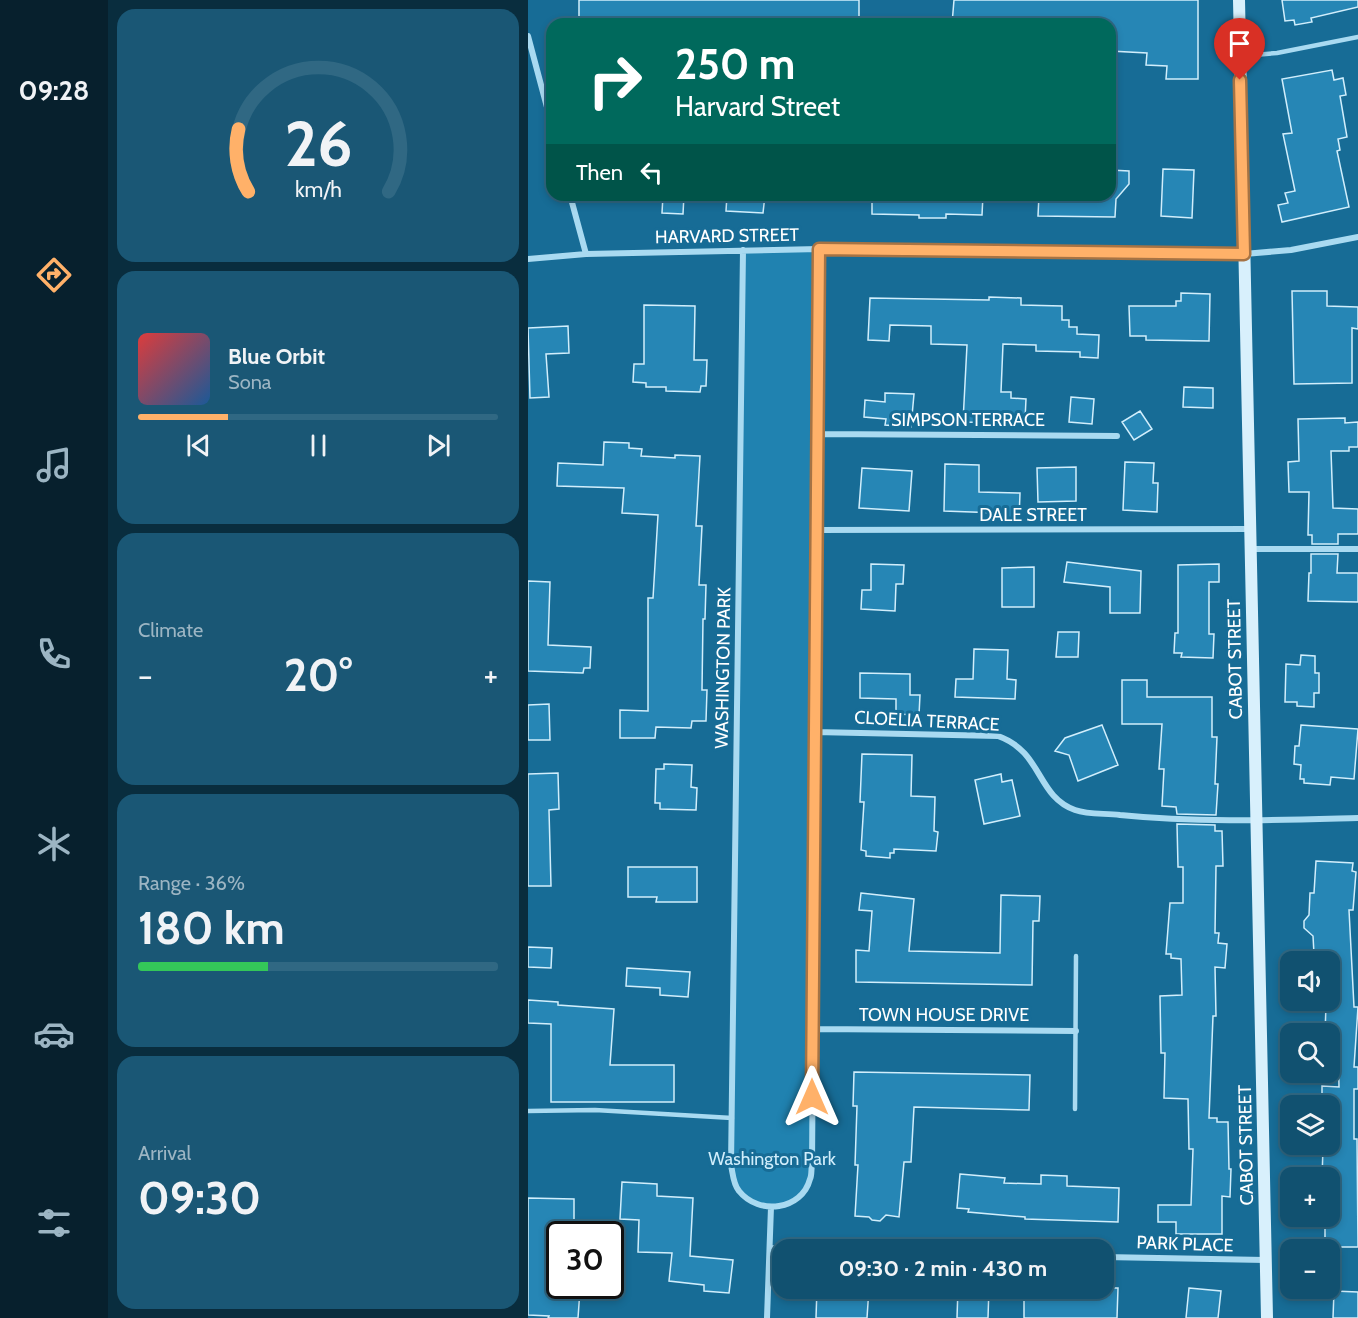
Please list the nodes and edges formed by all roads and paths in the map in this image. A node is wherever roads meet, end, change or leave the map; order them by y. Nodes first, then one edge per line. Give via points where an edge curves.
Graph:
1 (1239, 0) edge
2 (528, 36) edge
3 (1358, 37) edge
4 (1240, 56) junction
5 (546, 104) edge
6 (572, 201) edge
7 (1358, 237) edge
8 (819, 249) junction
9 (743, 250) junction
10 (586, 254) junction
11 (1244, 254) junction
12 (528, 259) edge
13 (818, 434) junction
14 (1117, 436) dead end
15 (1249, 529) junction
16 (817, 530) junction
17 (1250, 549) junction
18 (1358, 549) edge
19 (815, 732) junction
20 (1358, 818) edge
21 (1257, 820) junction
22 (1076, 956) dead end
23 (813, 1029) junction
24 (1076, 1031) junction
25 (1075, 1108) dead end
26 (528, 1111) edge
27 (732, 1118) junction
28 (771, 1207) junction
29 (770, 1248) joint
30 (1114, 1257) edge
31 (1266, 1260) junction
32 (767, 1318) edge
33 (1267, 1318) edge

1 - 4 street, CABOT STREET
2 - 5 street
3 - 4 lane
4 - 11 street, CABOT STREET
6 - 10 street
7 - 11 street, HARVARD STREET
8 - 9 street, HARVARD STREET
8 - 11 street, HARVARD STREET
8 - 13 street
9 - 10 street, HARVARD STREET
9 - 27 street, WASHINGTON PARK
10 - 12 street, HARVARD STREET
11 - 15 street, CABOT STREET
13 - 14 street, SIMPSON TERRACE
13 - 16 street
15 - 16 street, DALE STREET
15 - 17 street, CABOT STREET
16 - 19 street
17 - 18 street
17 - 21 street, CABOT STREET
19 - 21 street, CLOELIA TERRACE via 998,736 1023,750 1051,793 1075,810 1149,818
19 - 23 street
20 - 21 street, CLOELIA TERRACE
21 - 31 street, CABOT STREET
22 - 24 lane
23 - 24 street, TOWN HOUSE DRIVE
23 - 28 street via 810,1179 803,1193 792,1202
24 - 25 lane
26 - 27 lane via 595,1110
27 - 28 street, WASHINGTON PARK via 733,1179 752,1202
28 - 29 street
29 - 32 street
30 - 31 street, PARK PLACE
31 - 33 street, CABOT STREET

